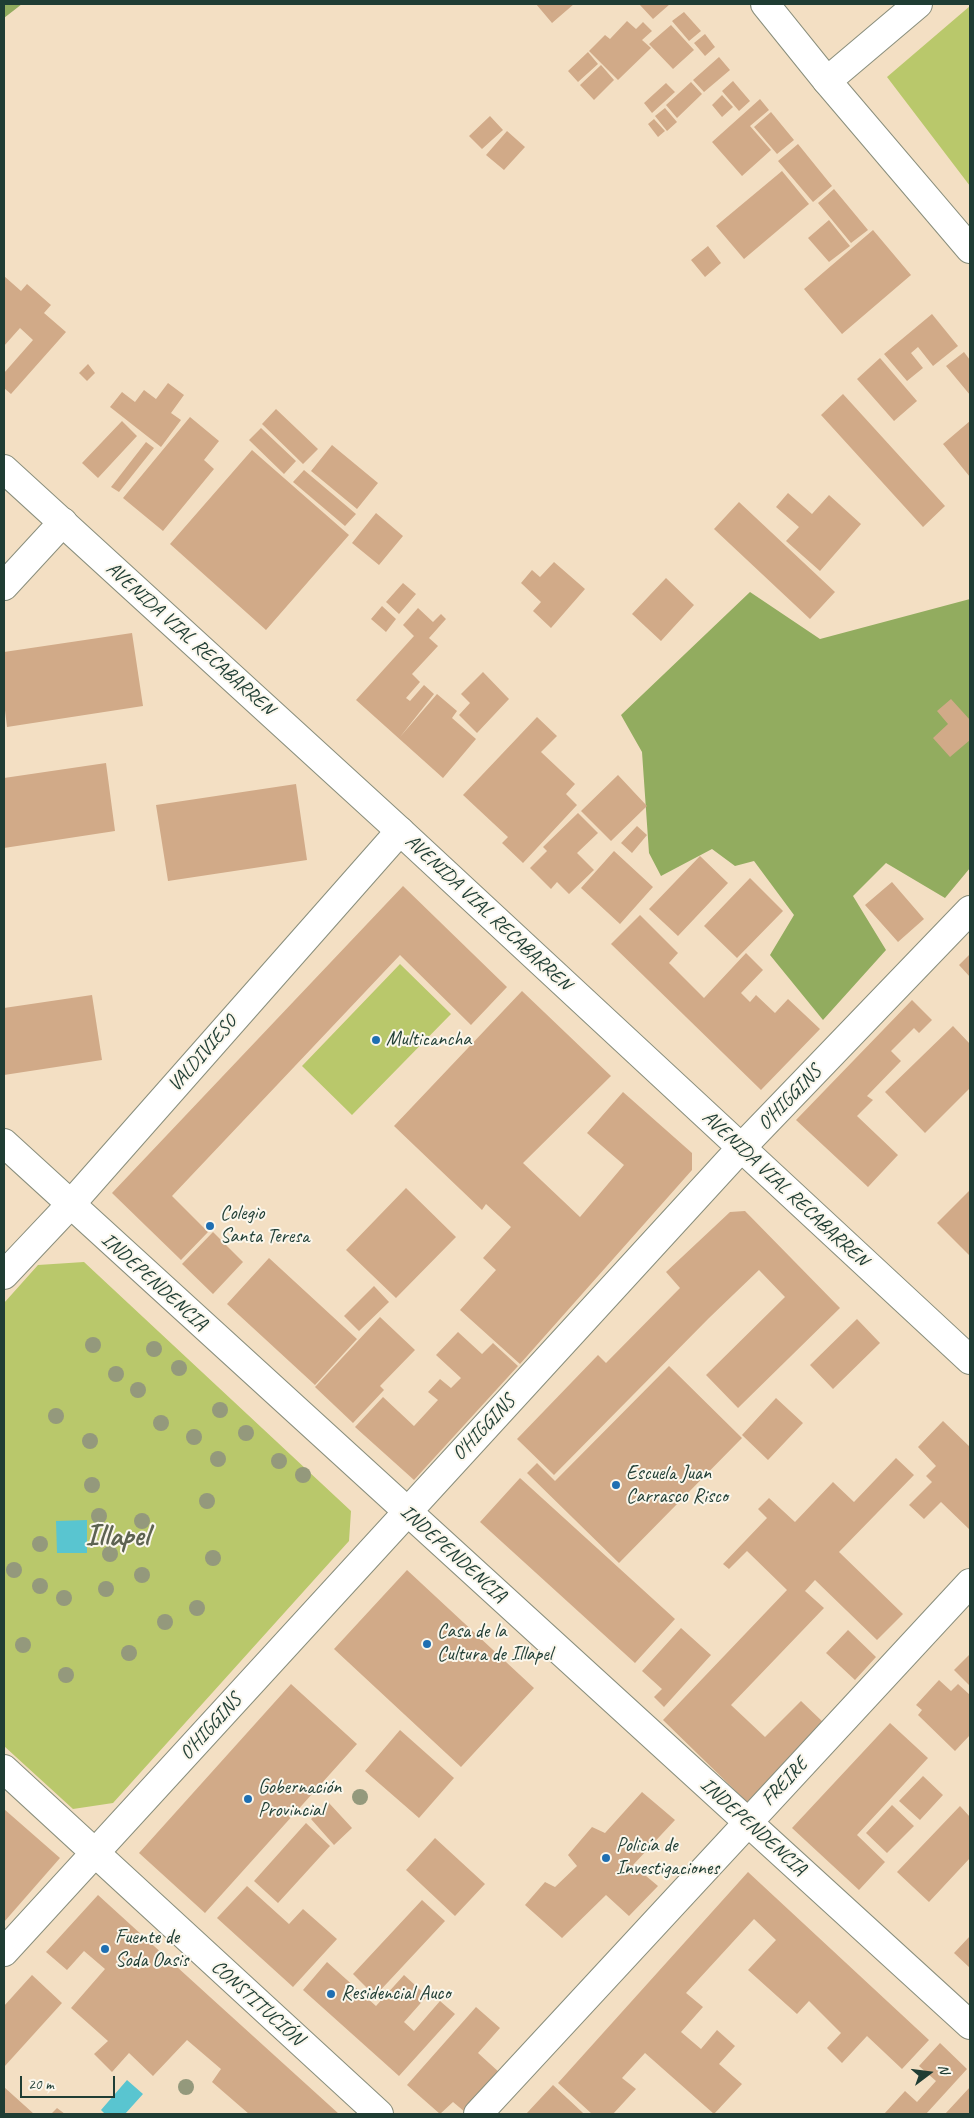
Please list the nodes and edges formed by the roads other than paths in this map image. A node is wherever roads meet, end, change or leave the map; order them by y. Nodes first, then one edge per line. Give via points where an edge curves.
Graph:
1 (765, 4) edge
2 (918, 4) edge
3 (827, 81) junction
4 (970, 249) edge
5 (4, 469) edge
6 (63, 522) junction
7 (4, 586) edge
8 (400, 831) junction
9 (970, 910) edge
10 (4, 1144) edge
11 (741, 1148) junction
12 (70, 1205) junction
13 (4, 1274) edge
14 (970, 1360) edge
15 (407, 1512) junction
16 (970, 1583) edge
17 (4, 1768) edge
18 (748, 1823) junction
19 (95, 1854) junction
20 (4, 1952) edge
21 (970, 2024) edge
22 (379, 2114) edge
23 (478, 2114) edge

1 - 3 street
2 - 3 street
3 - 4 street
5 - 6 street, AVENIDA VIAL RECABARREN
6 - 7 street
6 - 8 street, AVENIDA VIAL RECABARREN
8 - 11 street, AVENIDA VIAL RECABARREN
8 - 12 street, VALDIVIESO
9 - 11 street, O'HIGGINS
10 - 12 street, INDEPENDENCIA
11 - 14 street, AVENIDA VIAL RECABARREN
11 - 15 street, O'HIGGINS
12 - 13 street, VALDIVIESO
12 - 15 street, INDEPENDENCIA
15 - 18 street, INDEPENDENCIA
15 - 19 street, O'HIGGINS
16 - 18 street, FREIRE
17 - 19 street, CONSTITUCIÓN
18 - 21 street, INDEPENDENCIA
18 - 23 street, FREIRE
19 - 20 street, O'HIGGINS
19 - 22 street, CONSTITUCIÓN

